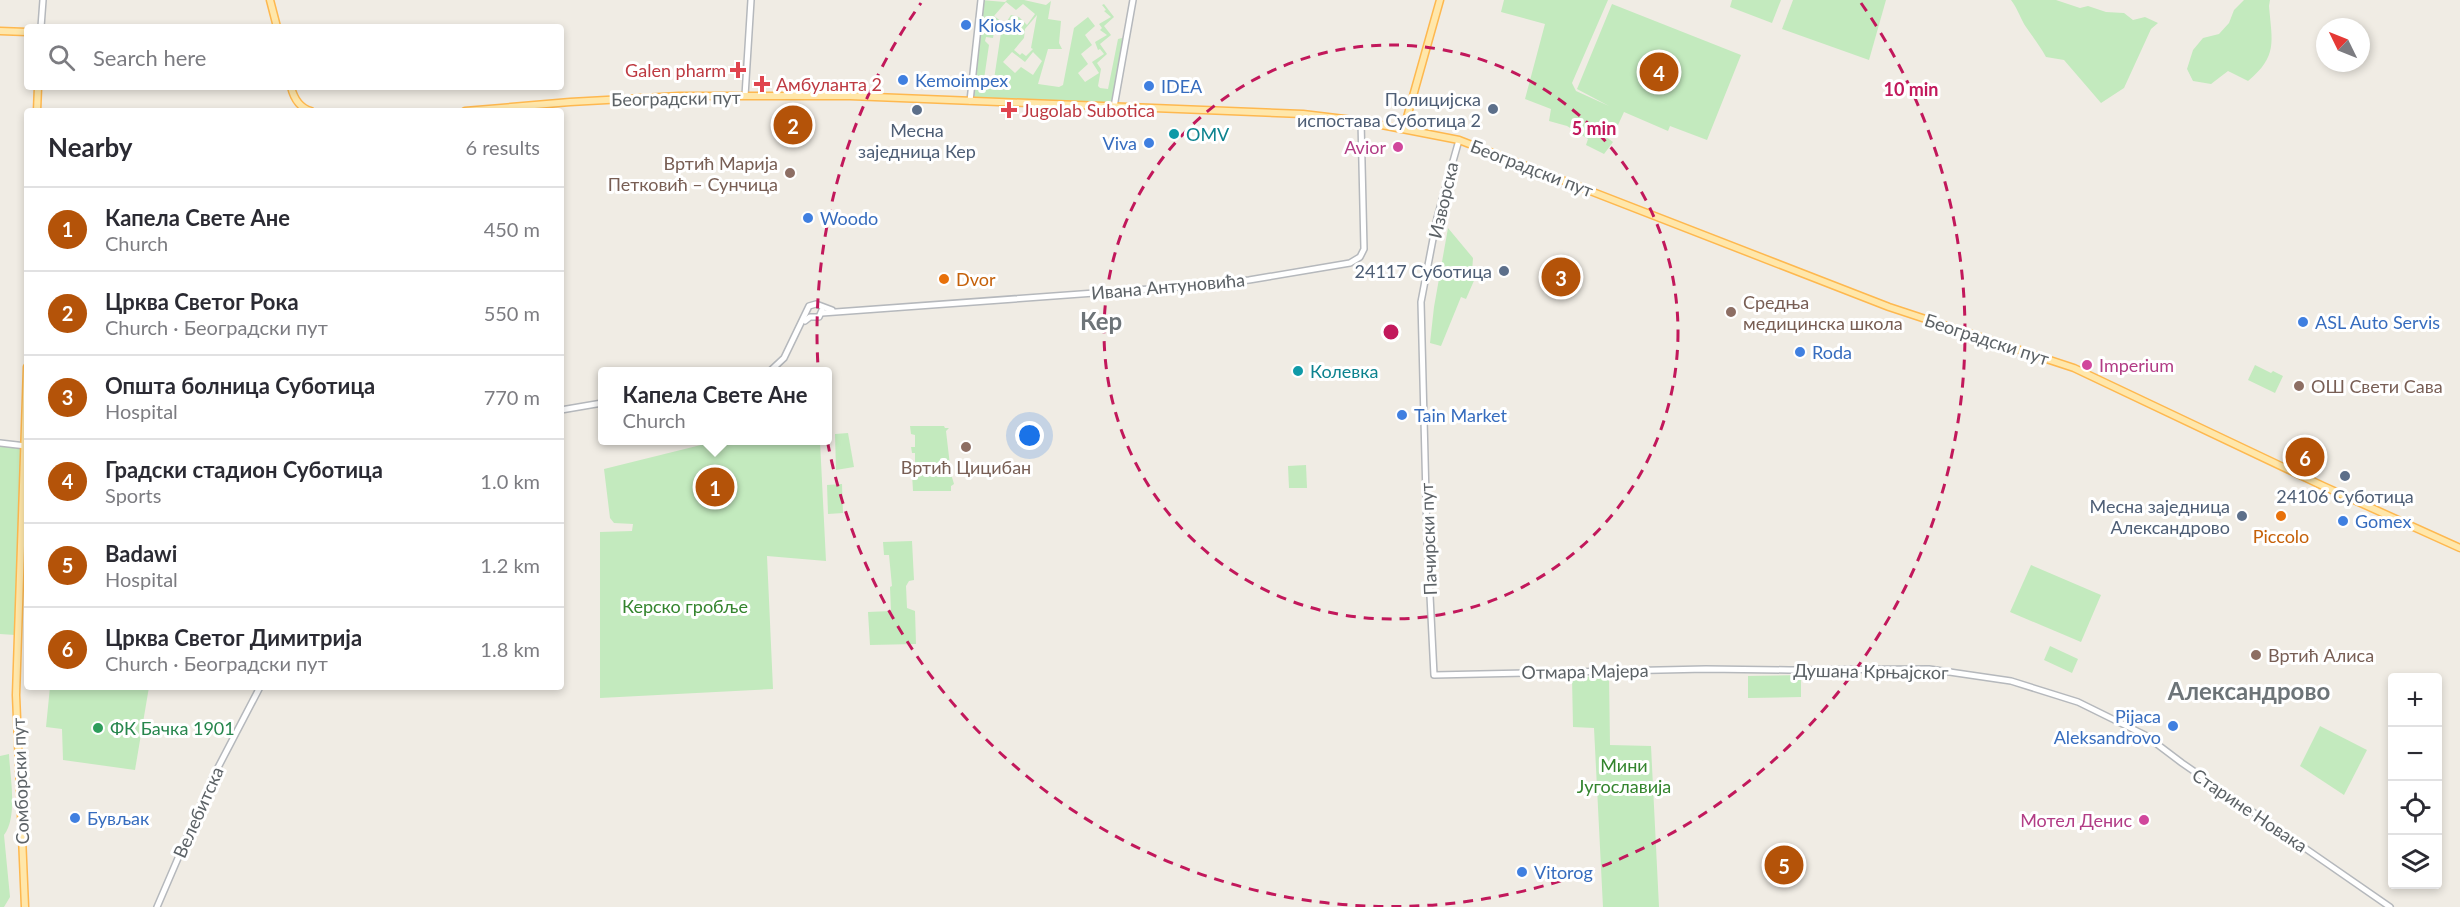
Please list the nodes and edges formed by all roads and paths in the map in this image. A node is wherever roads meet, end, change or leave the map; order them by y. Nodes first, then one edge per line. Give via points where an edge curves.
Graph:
1 (43, 0) edge
2 (270, 0) edge
3 (751, 0) edge
4 (981, 0) edge
5 (1133, 0) edge
6 (1440, 0) edge
7 (41, 24) edge
8 (275, 24) edge
9 (0, 31) edge
10 (24, 32) edge
11 (38, 90) edge
12 (292, 90) edge
13 (745, 96) junction
14 (969, 101) junction
15 (1113, 107) junction
16 (37, 108) edge
17 (304, 108) edge
18 (505, 108) edge
19 (1361, 121) junction
20 (1404, 129) junction
21 (1459, 140) junction
22 (821, 311) junction
23 (809, 315) junction
24 (775, 367) edge
25 (1423, 403) joint
26 (598, 404) edge
27 (564, 410) edge
28 (0, 443) edge
29 (24, 446) edge
30 (24, 494) edge
31 (2460, 548) edge
32 (1736, 669) joint
33 (1434, 675) joint
34 (258, 690) edge
35 (2108, 715) joint
36 (25, 907) edge
37 (157, 907) edge
38 (2390, 907) edge

1 - 7 street
2 - 8 main road
3 - 13 street
4 - 14 street
5 - 15 street
6 - 20 main road
9 - 10 main road
11 - 16 main road
12 - 17 main road
13 - 14 main road, Београдски пут
13 - 18 main road, Београдски пут via 638,98
14 - 15 main road, Београдски пут
15 - 19 main road, Београдски пут via 1303,114
19 - 20 main road, Београдски пут
19 - 22 street, Ивана Антуновића via 1364,249 1354,261 1204,285
20 - 21 main road, Београдски пут
21 - 25 street, Изворска via 1437,218 1421,302
21 - 31 main road, Београдски пут via 1889,306 2074,368
22 - 23 street via 818,318
22 - 23 street via 817,304 812,305
23 - 24 street
25 - 33 street, Пачирски пут
26 - 27 street
28 - 29 street
30 - 36 main road, Сомборски пут via 16,687
32 - 33 street, Отмара Мајера
32 - 35 street, Душана Крњајског via 1942,670 2011,681
34 - 37 street, Велебитска via 212,779
35 - 38 street, Старине Новака via 2150,738

